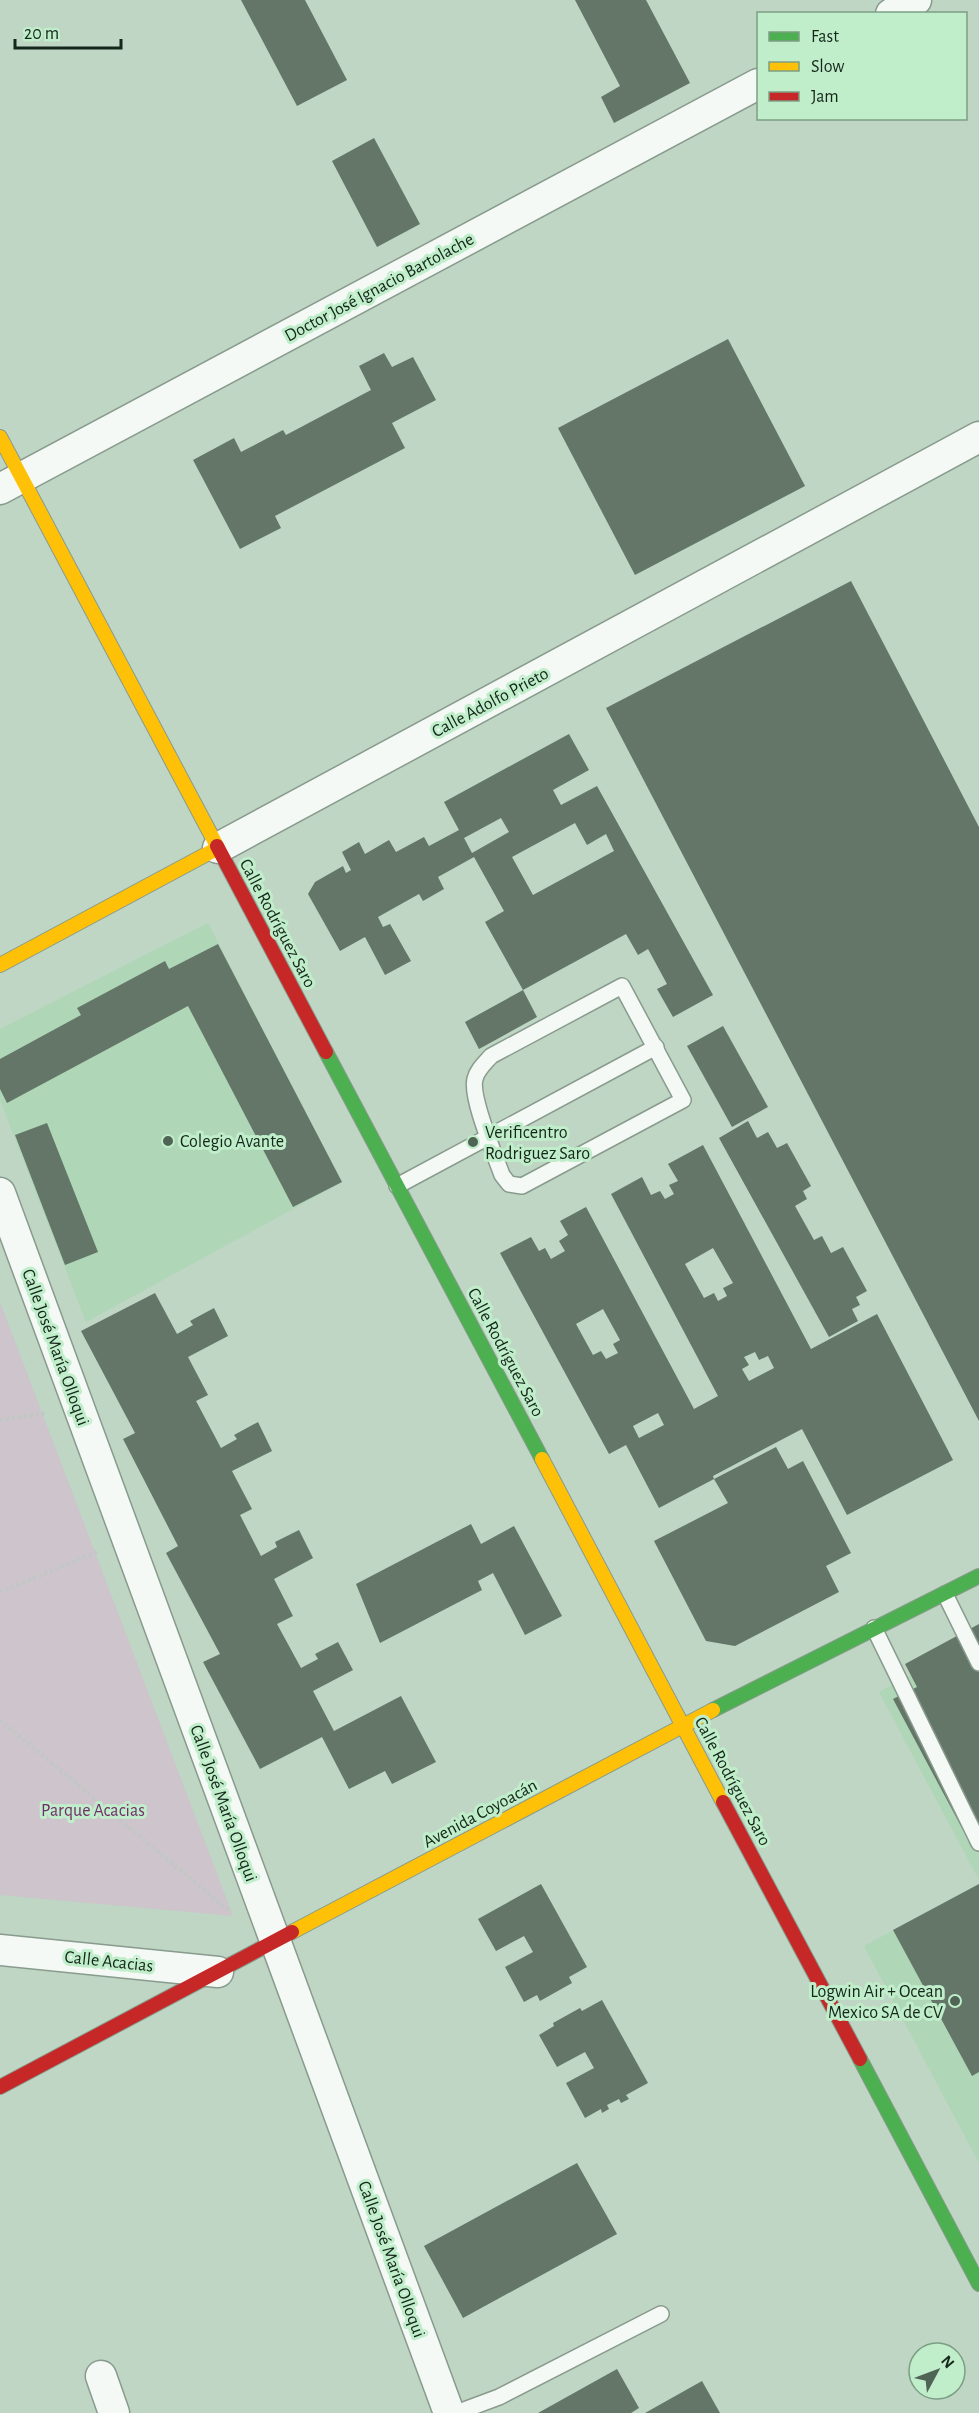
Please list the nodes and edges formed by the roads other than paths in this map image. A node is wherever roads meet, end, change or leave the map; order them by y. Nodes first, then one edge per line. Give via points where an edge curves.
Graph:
1 (916, 0) edge
2 (895, 12) edge
3 (757, 85) edge
4 (0, 437) edge
5 (979, 437) edge
6 (10, 484) edge
7 (218, 848) junction
8 (0, 965) edge
9 (656, 1047) junction
10 (489, 1137) junction
11 (397, 1186) junction
12 (0, 1193) edge
13 (979, 1576) edge
14 (945, 1594) junction
15 (874, 1628) junction
16 (979, 1663) edge
17 (683, 1725) junction
18 (979, 1843) edge
19 (275, 1943) junction
20 (0, 1950) edge
21 (218, 1972) junction
22 (0, 2087) edge
23 (979, 2284) edge
24 (661, 2314) dead end
25 (101, 2376) dead end
26 (114, 2413) edge
27 (449, 2413) edge
28 (456, 2413) edge

1 - 2 street
3 - 6 street, Doctor José Ignacio Bartolache
4 - 6 street, Calle Rodríguez Saro
5 - 7 street, Calle Adolfo Prieto
6 - 7 street, Calle Rodríguez Saro
7 - 8 street, Calle Adolfo Prieto
7 - 11 street, Calle Rodríguez Saro
9 - 10 lane
9 - 10 lane via 621,986 485,1063 475,1078 475,1095
9 - 10 lane via 683,1100 522,1186 505,1180
10 - 11 lane
11 - 17 street, Calle Rodríguez Saro
12 - 19 street, Calle José María Olloqui
13 - 14 street, Avenida Coyoacán
14 - 15 street, Avenida Coyoacán
14 - 16 lane
15 - 17 street, Avenida Coyoacán
15 - 18 lane
17 - 19 street, Avenida Coyoacán
17 - 23 street, Calle Rodríguez Saro
19 - 21 street, Avenida Coyoacán
19 - 27 street, Calle José María Olloqui
20 - 21 street, Calle Acacias
21 - 22 street, Avenida Coyoacán
24 - 28 lane via 499,2397
25 - 26 street

